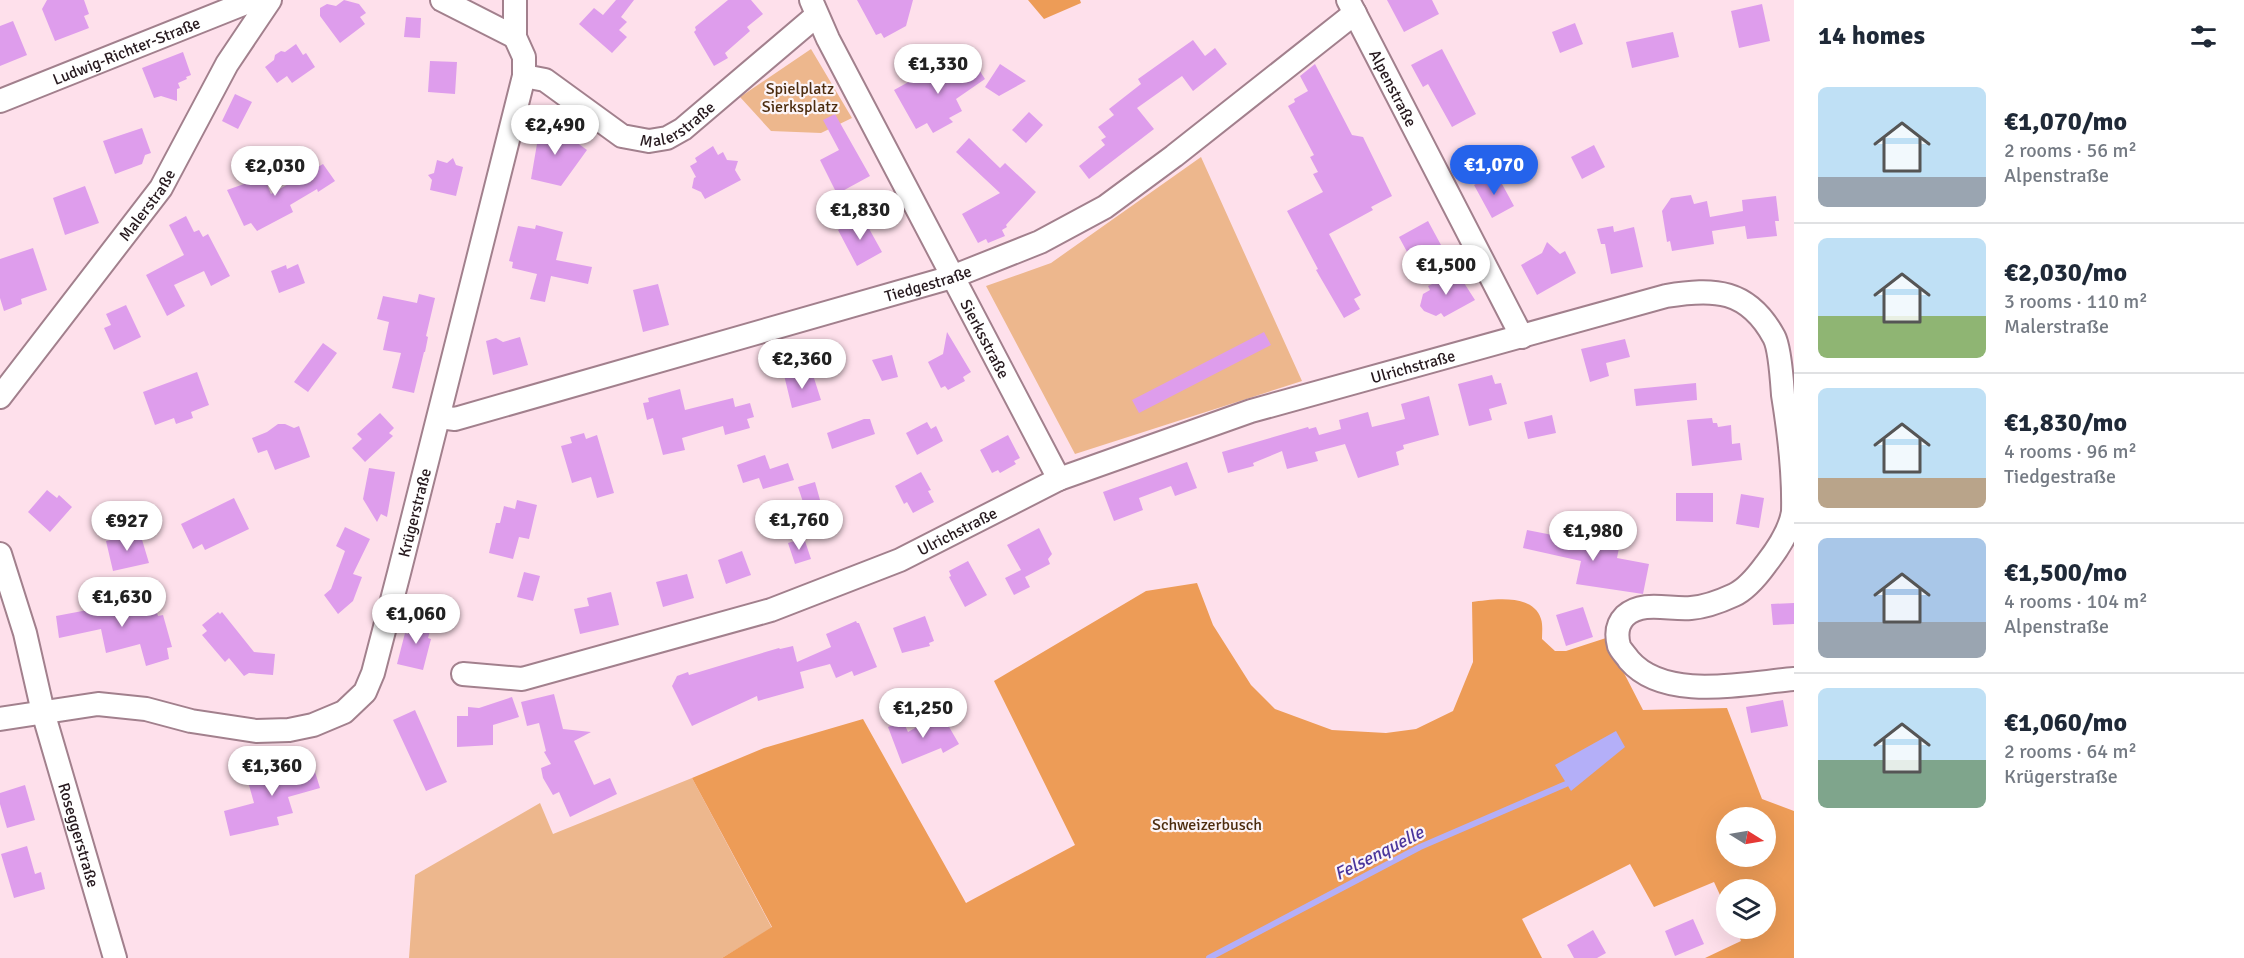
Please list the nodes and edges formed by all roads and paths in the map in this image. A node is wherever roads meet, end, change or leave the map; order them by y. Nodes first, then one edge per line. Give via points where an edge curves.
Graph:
1 (253, 0) edge
2 (270, 0) edge
3 (442, 0) edge
4 (515, 0) edge
5 (1351, 6) edge
6 (814, 8) edge
7 (515, 37) junction
8 (524, 76) junction
9 (0, 101) edge
10 (952, 277) junction
11 (1522, 337) junction
12 (0, 397) edge
13 (439, 417) junction
14 (1059, 479) junction
15 (1793, 513) edge
16 (0, 554) edge
17 (463, 674) dead end
18 (1794, 679) edge
19 (43, 712) junction
20 (0, 719) edge
21 (115, 958) edge

1 - 9 street, Ludwig-Richter-Straße
2 - 12 street, Malerstraße via 227,64 160,188
3 - 7 street
4 - 7 street, Krügerstraße
5 - 10 street, Tiedgestraße via 1174,156 1105,207 1040,242
5 - 11 street, Alpenstraße
6 - 8 street, Malerstraße via 683,129 667,138 649,141 622,136 544,80
6 - 10 street, Sierksstraße
7 - 8 street, Krügerstraße via 524,57
8 - 13 street, Krügerstraße
10 - 13 street, Tiedgestraße via 455,419
10 - 14 street, Sierksstraße
11 - 14 street, Ulrichstraße via 1251,411
11 - 15 street, Ulrichstraße via 1666,296 1698,291 1732,295 1757,312 1776,339 1791,446
13 - 19 street, Krügerstraße via 373,674 365,692 344,712 290,730 256,731 190,721 146,709 99,704
14 - 17 street, Ulrichstraße via 900,560 771,610 522,679
15 - 18 street, Ulrichstraße via 1771,558 1737,594 1692,608 1642,607 1626,616 1618,626 1617,636 1619,648 1634,665 1677,685
16 - 19 street, Roseggerstraße via 25,633
19 - 20 street, Krügerstraße
19 - 21 street, Roseggerstraße

